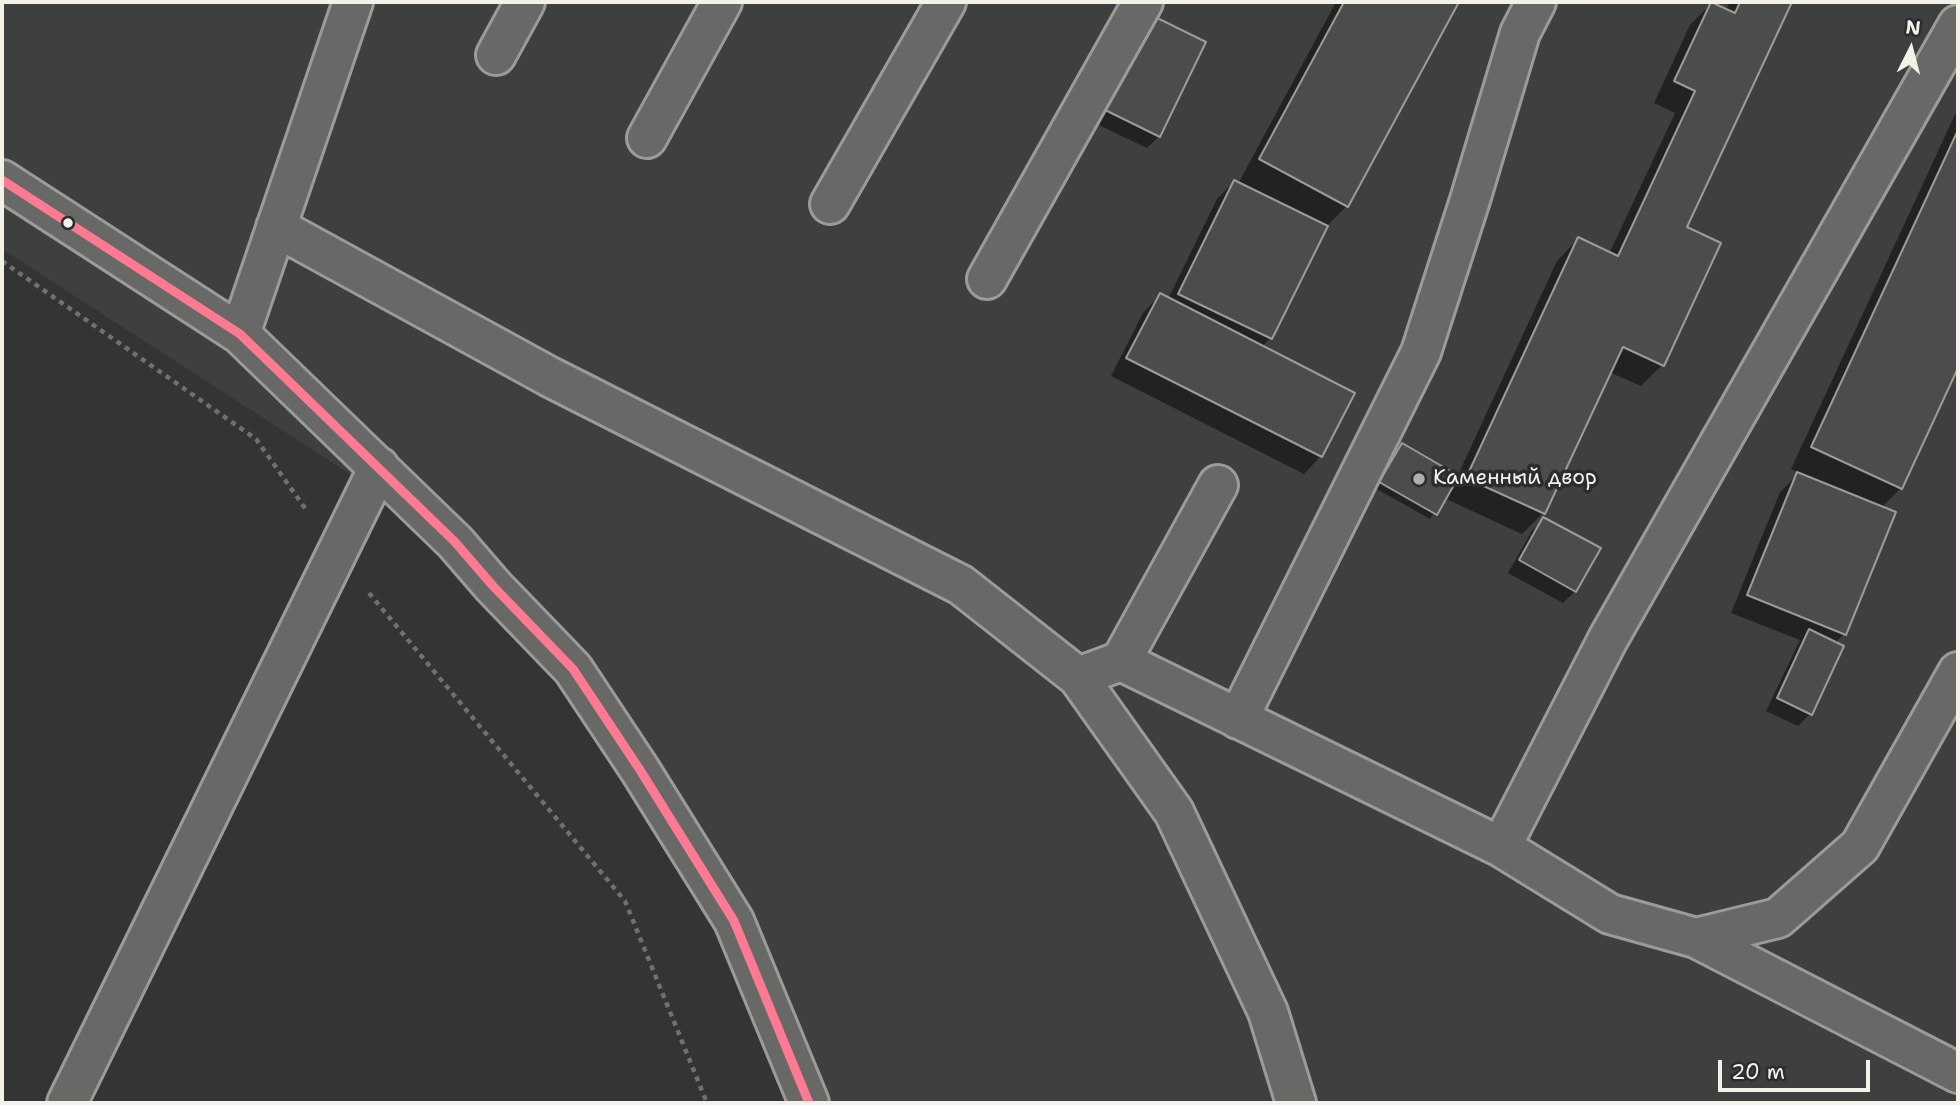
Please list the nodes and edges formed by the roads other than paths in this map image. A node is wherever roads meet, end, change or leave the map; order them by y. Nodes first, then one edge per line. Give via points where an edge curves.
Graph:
1 (353, 2) edge
2 (524, 2) edge
3 (722, 2) edge
4 (946, 2) edge
5 (1143, 2) edge
6 (1536, 2) edge
7 (1958, 25) edge
8 (496, 55) dead end
9 (647, 138) dead end
10 (2, 180) edge
11 (830, 204) dead end
12 (276, 227) junction
13 (987, 279) dead end
14 (240, 334) junction
15 (379, 467) junction
16 (1217, 485) dead end
17 (1121, 661) junction
18 (1958, 671) edge
19 (1078, 677) junction
20 (1238, 719) junction
21 (1500, 847) junction
22 (1696, 938) junction
23 (1958, 1073) edge
24 (67, 1103) edge
25 (809, 1103) edge
26 (1296, 1103) edge

1 - 12 street
2 - 8 street
3 - 9 street
4 - 11 street
5 - 13 street
6 - 20 street via 1520,33 1421,352
7 - 21 street via 1608,639
10 - 14 street
12 - 14 street
12 - 19 street via 550,377 961,584
14 - 15 street
15 - 24 street
15 - 25 street via 573,669 734,922
16 - 17 street
17 - 19 street
17 - 20 street
18 - 22 street via 1860,846 1778,918
19 - 26 street via 1174,812 1268,1012
20 - 21 street
21 - 22 street via 1610,914
22 - 23 street

